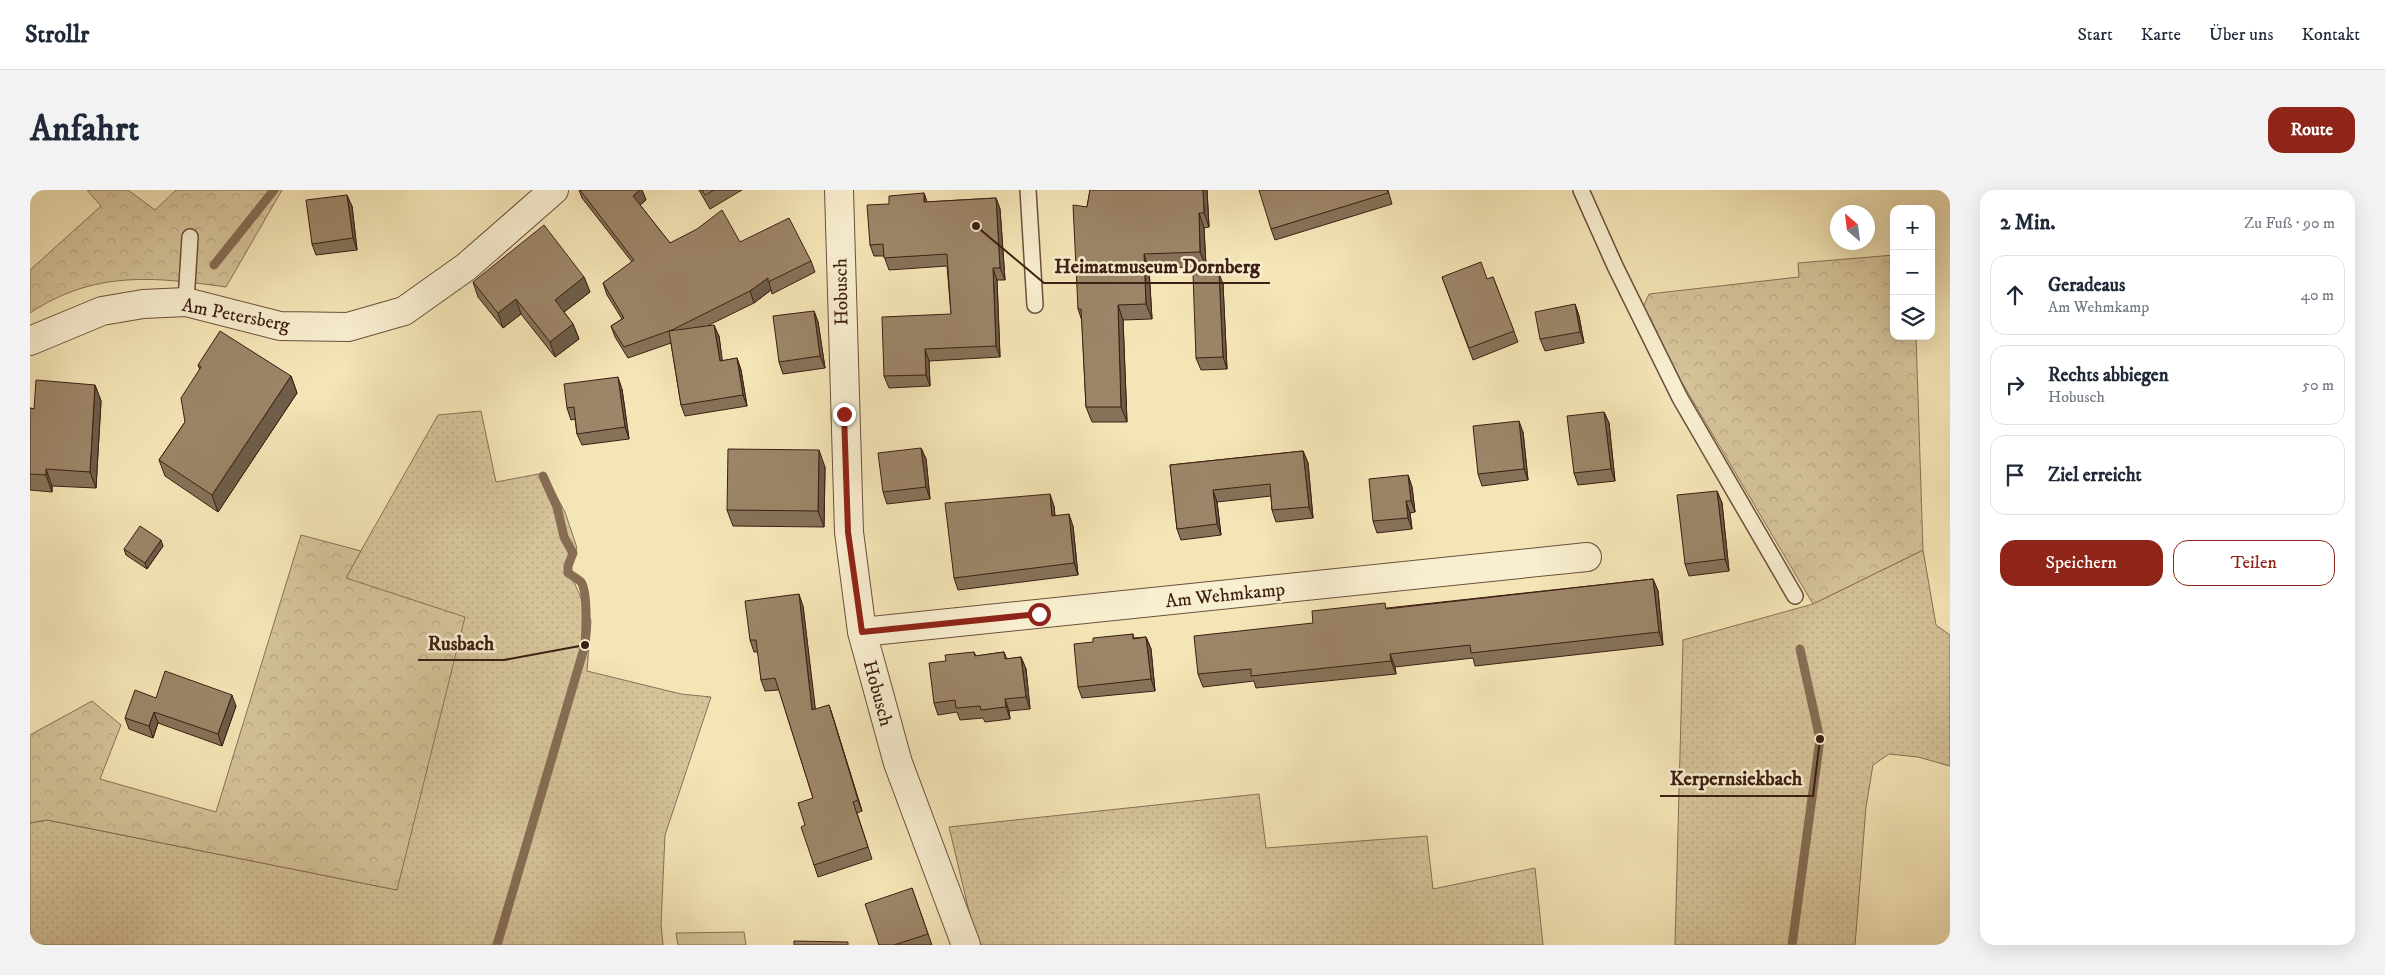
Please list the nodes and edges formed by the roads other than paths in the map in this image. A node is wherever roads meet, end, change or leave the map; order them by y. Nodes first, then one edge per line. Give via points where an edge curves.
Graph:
1 (554, 190) edge
2 (839, 190) edge
3 (1028, 190) edge
4 (1581, 190) edge
5 (190, 238) dead end
6 (186, 302) junction
7 (1035, 305) dead end
8 (30, 341) edge
9 (1587, 557) dead end
10 (1795, 596) dead end
11 (862, 632) junction
12 (966, 945) edge

1 - 6 street, Am Petersberg via 466,267 404,311 348,327 280,326
2 - 11 street, Hobusch via 848,532
3 - 7 lane
4 - 10 lane via 1680,398
5 - 6 lane
6 - 8 street, Am Petersberg via 143,304 102,311
9 - 11 street, Am Wehmkamp
11 - 12 street, Hobusch via 898,763

